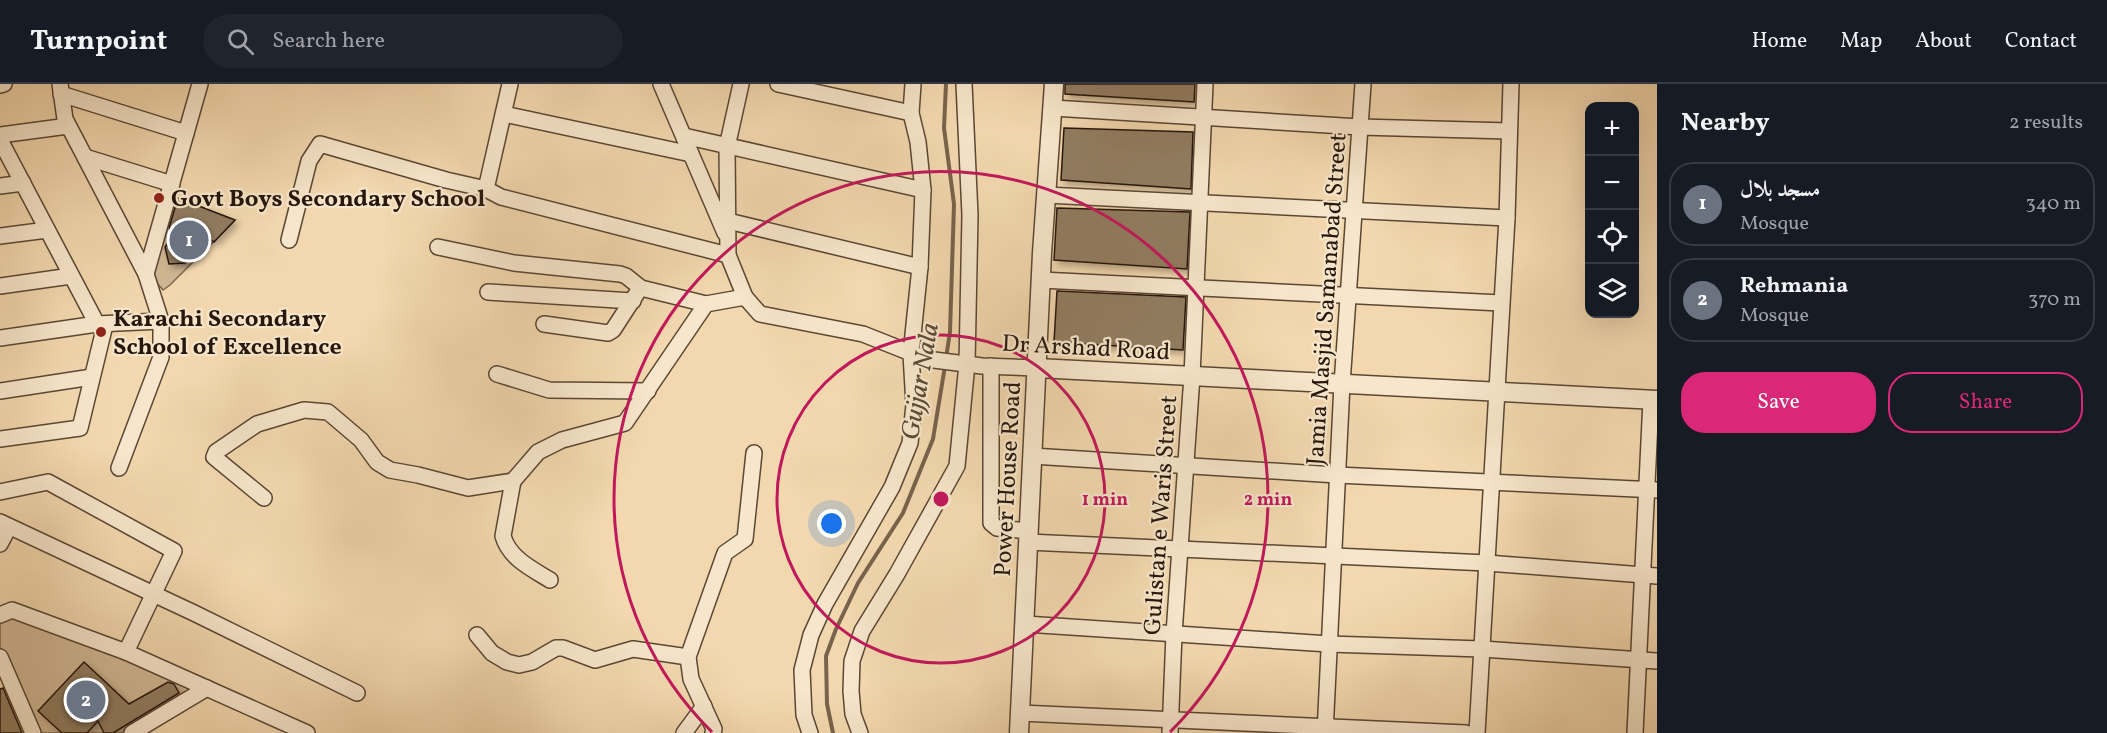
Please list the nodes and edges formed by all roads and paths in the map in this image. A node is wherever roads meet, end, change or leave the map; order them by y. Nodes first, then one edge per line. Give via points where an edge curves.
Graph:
1 (510, 84) edge
2 (661, 84) edge
3 (741, 84) edge
4 (778, 84) edge
5 (913, 84) edge
6 (964, 84) edge
7 (1054, 84) edge
8 (1205, 84) edge
9 (1363, 84) edge
10 (1511, 84) edge
11 (197, 85) edge
12 (60, 89) edge
13 (1053, 108) junction
14 (911, 113) junction
15 (504, 114) junction
16 (1202, 117) junction
17 (68, 126) junction
18 (1360, 127) junction
19 (1509, 131) junction
20 (186, 134) junction
21 (684, 136) junction
22 (0, 137) edge
23 (727, 147) junction
24 (691, 154) junction
25 (85, 158) junction
26 (23, 183) junction
27 (172, 184) junction
28 (0, 186) edge
29 (486, 189) junction
30 (923, 190) junction
31 (1046, 195) junction
32 (1199, 202) junction
33 (1354, 210) junction
34 (1506, 218) junction
35 (728, 221) junction
36 (47, 230) junction
37 (0, 236) edge
38 (289, 240) dead end
39 (438, 247) dead end
40 (728, 248) junction
41 (920, 267) junction
42 (146, 274) junction
43 (70, 276) junction
44 (1041, 280) junction
45 (0, 286) edge
46 (1196, 288) junction
47 (488, 292) dead end
48 (637, 295) junction
49 (1348, 295) junction
50 (745, 297) junction
51 (1501, 303) junction
52 (706, 304) junction
53 (161, 321) junction
54 (544, 324) dead end
55 (101, 325) junction
56 (0, 338) edge
57 (911, 354) junction
58 (961, 363) junction
59 (992, 366) junction
60 (1036, 368) junction
61 (497, 374) dead end
62 (1191, 376) junction
63 (92, 377) junction
64 (1342, 384) junction
65 (0, 391) edge
66 (648, 391) junction
67 (1497, 392) junction
68 (1654, 400) edge
69 (0, 439) edge
70 (754, 453) dead end
71 (1032, 456) junction
72 (1185, 465) junction
73 (119, 468) dead end
74 (1337, 475) junction
75 (513, 481) junction
76 (1492, 482) junction
77 (1652, 490) edge
78 (0, 492) edge
79 (264, 498) dead end
80 (4, 525) edge
81 (1029, 536) junction
82 (0, 544) edge
83 (1181, 549) junction
84 (1333, 557) junction
85 (1487, 563) junction
86 (1650, 576) edge
87 (550, 580) dead end
88 (154, 594) junction
89 (0, 615) edge
90 (1024, 624) junction
91 (1174, 634) junction
92 (477, 635) dead end
93 (1329, 644) junction
94 (1482, 649) junction
95 (126, 652) junction
96 (0, 657) edge
97 (688, 657) junction
98 (1638, 660) junction
99 (1657, 661) edge
100 (207, 688) junction
101 (357, 693) dead end
102 (704, 706) junction
103 (1020, 713) junction
104 (1171, 727) edge
105 (1325, 730) edge
106 (294, 731) edge
107 (33, 733) edge
108 (132, 733) edge
109 (684, 733) edge
110 (713, 733) edge
111 (810, 733) edge
112 (860, 733) edge
113 (1019, 733) edge
114 (1466, 733) edge
115 (1477, 733) edge
116 (1635, 733) edge

1 - 15 street
2 - 21 street
3 - 23 street, Dr Arshad Road
4 - 14 street
5 - 14 street
6 - 58 street via 970,215
7 - 13 street, Power House Road
8 - 16 street, Gulistan e Waris Street
9 - 18 street, Jamia Masjid Samanabad Street
10 - 19 street
11 - 20 street
12 - 17 street
12 - 20 street
13 - 16 street
13 - 31 street, Power House Road
14 - 30 street
15 - 24 street
15 - 29 street
16 - 18 street
16 - 32 street, Gulistan e Waris Street
17 - 22 street
17 - 25 street
18 - 19 street
18 - 33 street, Jamia Masjid Samanabad Street
19 - 34 street
20 - 27 street
21 - 23 street
21 - 24 street
22 - 26 street
23 - 30 street
23 - 35 street, Dr Arshad Road
24 - 40 street
25 - 27 street
25 - 42 street
26 - 28 street
26 - 36 street
27 - 42 street
29 - 38 street via 320,144 309,161
29 - 40 street via 501,197
30 - 41 street
31 - 32 street
31 - 44 street, Power House Road
32 - 33 street
32 - 46 street, Gulistan e Waris Street
33 - 34 street
33 - 49 street, Jamia Masjid Samanabad Street
34 - 51 street
35 - 40 street, Dr Arshad Road
35 - 41 street
36 - 37 street
36 - 43 street
39 - 48 street via 514,263 620,274 626,276
40 - 50 street, Dr Arshad Road
41 - 57 street
42 - 53 street
43 - 45 street
43 - 55 street
44 - 46 street
44 - 60 street, Power House Road
46 - 49 street
46 - 62 street, Gulistan e Waris Street
47 - 48 street
48 - 52 street
48 - 54 street via 608,333
49 - 51 street
49 - 64 street, Jamia Masjid Samanabad Street
50 - 52 street
50 - 57 street, Dr Arshad Road via 760,314 863,334
51 - 67 street
52 - 66 street
53 - 55 street
53 - 73 street via 161,357
55 - 56 street
55 - 63 street
57 - 58 street, Dr Arshad Road
57 - 111 street via 910,444 892,488 825,604 802,670 804,715
58 - 59 street, Dr Arshad Road
58 - 112 street via 957,466 862,631 852,661 853,714
59 - 60 street, Dr Arshad Road
59 - 81 street via 991,523
60 - 62 street, Dr Arshad Road
60 - 71 street, Power House Road
61 - 66 street via 549,390
62 - 64 street, Dr Arshad Road
62 - 72 street, Gulistan e Waris Street
63 - 65 street
63 - 69 street via 80,428
64 - 67 street, Dr Arshad Road
64 - 74 street, Jamia Masjid Samanabad Street
66 - 75 street via 625,423 562,440 538,452
67 - 68 street, Dr Arshad Road
67 - 76 street
68 - 77 street
70 - 97 street via 745,539 725,553
71 - 72 street
71 - 81 street, Power House Road
72 - 74 street
72 - 83 street, Gulistan e Waris Street
74 - 76 street
74 - 84 street, Jamia Masjid Samanabad Street
75 - 79 street via 468,488 390,470 327,412 304,410 257,423 216,452 214,457
75 - 87 street via 505,544 530,568
76 - 77 street
76 - 85 street
77 - 86 street
78 - 88 street via 48,482 174,551
80 - 82 street
80 - 88 street
81 - 83 street
81 - 90 street, Power House Road
83 - 84 street
83 - 91 street, Gulistan e Waris Street
84 - 85 street
84 - 93 street, Jamia Masjid Samanabad Street
85 - 86 street
85 - 94 street
86 - 98 street
88 - 95 street
88 - 101 street
89 - 95 street via 12,610
90 - 91 street
90 - 103 street, Power House Road
91 - 93 street
91 - 104 street, Gulistan e Waris Street
92 - 97 street via 492,653 519,665 556,648 595,660 633,649
93 - 94 street
93 - 105 street, Jamia Masjid Samanabad Street
94 - 98 street
94 - 115 street
95 - 100 street
96 - 107 street
97 - 102 street via 691,679
98 - 99 street
98 - 116 street
100 - 106 street
100 - 108 street
102 - 109 street
102 - 110 street
103 - 104 street
103 - 113 street, Power House Road
104 - 105 street
105 - 114 street

